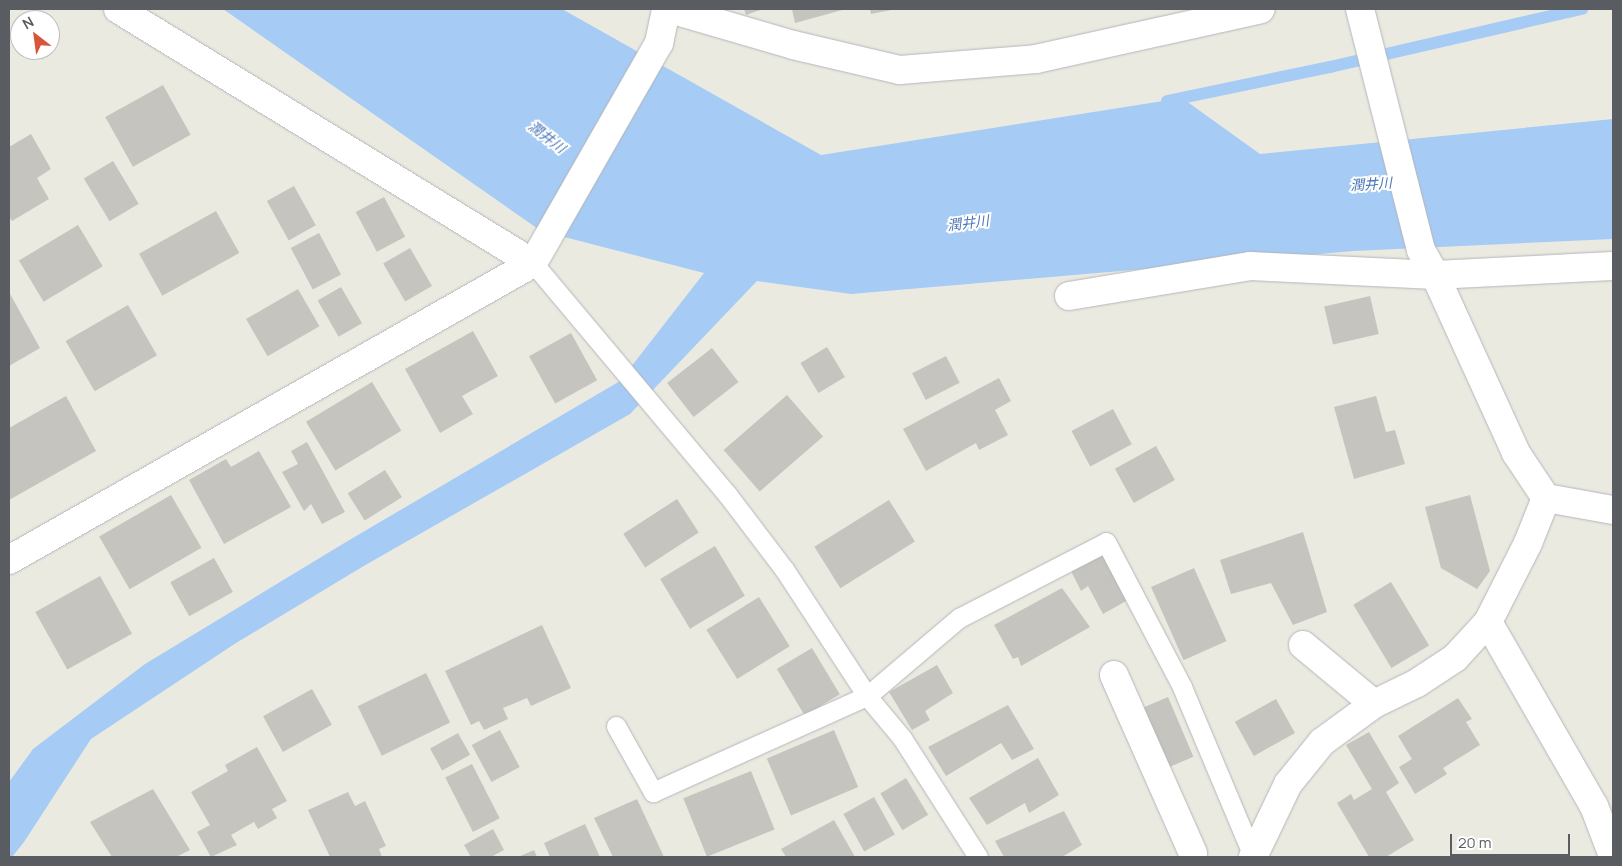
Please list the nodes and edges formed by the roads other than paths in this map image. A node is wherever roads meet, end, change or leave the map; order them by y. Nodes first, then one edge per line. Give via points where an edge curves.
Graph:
1 (118, 9) edge
2 (666, 9) edge
3 (670, 9) edge
4 (1261, 9) edge
5 (1362, 18) edge
6 (533, 263) junction
7 (1613, 266) edge
8 (1436, 275) junction
9 (1069, 296) dead end
10 (1546, 498) junction
11 (1613, 510) edge
12 (9, 560) edge
13 (1488, 622) junction
14 (1303, 645) dead end
15 (1114, 675) dead end
16 (867, 696) junction
17 (1374, 704) junction
18 (616, 726) dead end
19 (1191, 856) edge
20 (1613, 856) edge
21 (978, 857) edge
22 (1253, 857) edge

1 - 6 street
2 - 6 street via 659,43
3 - 4 street via 793,45 900,70 1036,59
5 - 8 street via 1421,250
6 - 12 street
6 - 16 lane via 727,494 784,569
7 - 8 street
8 - 9 street via 1250,266
8 - 10 street via 1516,453
10 - 11 street
10 - 13 street via 1528,544
13 - 17 street via 1455,658 1417,683
13 - 20 street via 1594,806
14 - 17 street
15 - 19 street
16 - 18 lane via 653,792
16 - 21 lane via 902,738
16 - 22 lane via 959,618 1106,542 1182,687
17 - 22 street via 1322,742 1288,784

